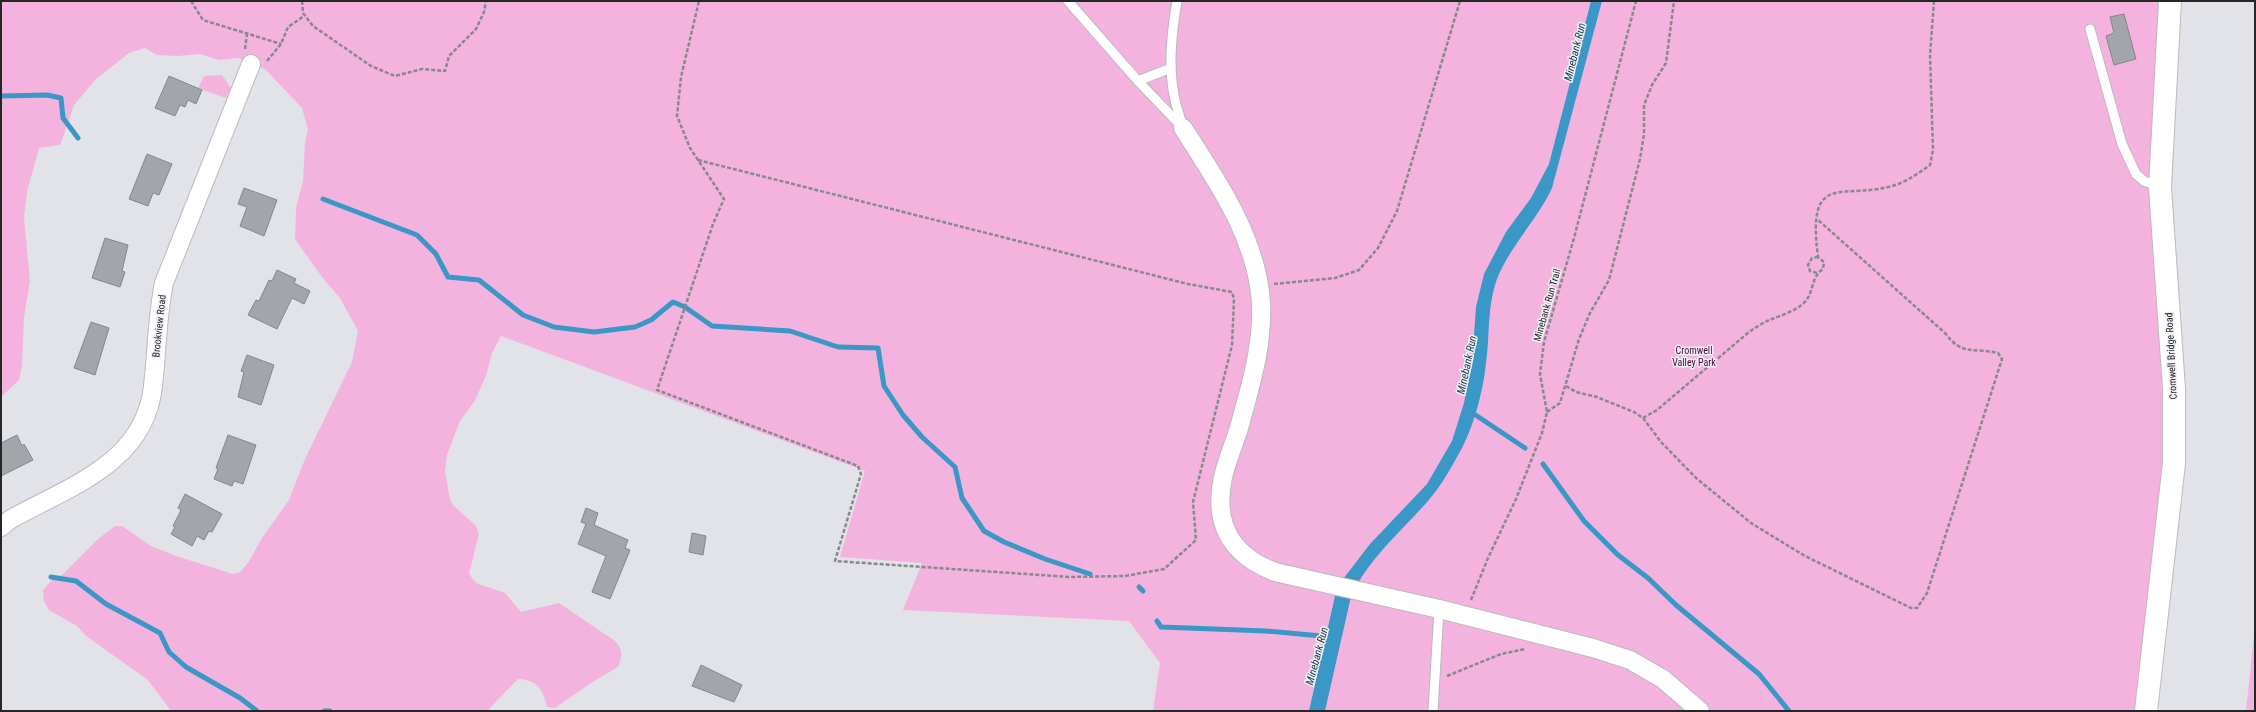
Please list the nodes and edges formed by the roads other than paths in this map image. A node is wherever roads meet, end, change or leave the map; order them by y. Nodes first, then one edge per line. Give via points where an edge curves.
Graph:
1 (1068, 1) edge
2 (1177, 1) edge
3 (2170, 1) edge
4 (2090, 29) dead end
5 (251, 64) dead end
6 (1171, 68) junction
7 (1138, 81) junction
8 (1183, 128) junction
9 (2160, 187) junction
10 (1, 527) edge
11 (1438, 609) junction
12 (1433, 711) edge
13 (1700, 711) edge
14 (2146, 711) edge

1 - 7 lane
2 - 6 lane
3 - 9 main road, Cromwell Bridge Road
4 - 9 lane via 2122,144 2136,174 2144,181
5 - 10 street, Brookview Road via 164,283 159,307 153,388 137,435 120,455 98,472 11,518
6 - 7 lane
6 - 8 lane via 1174,94
7 - 8 lane
8 - 11 street via 1230,202 1246,242 1261,302 1255,368 1223,477 1221,518 1227,533 1236,547 1253,562 1275,572
9 - 14 main road, Cromwell Bridge Road via 2174,389 2174,463
11 - 12 lane
11 - 13 street via 1593,648 1630,660 1663,679

